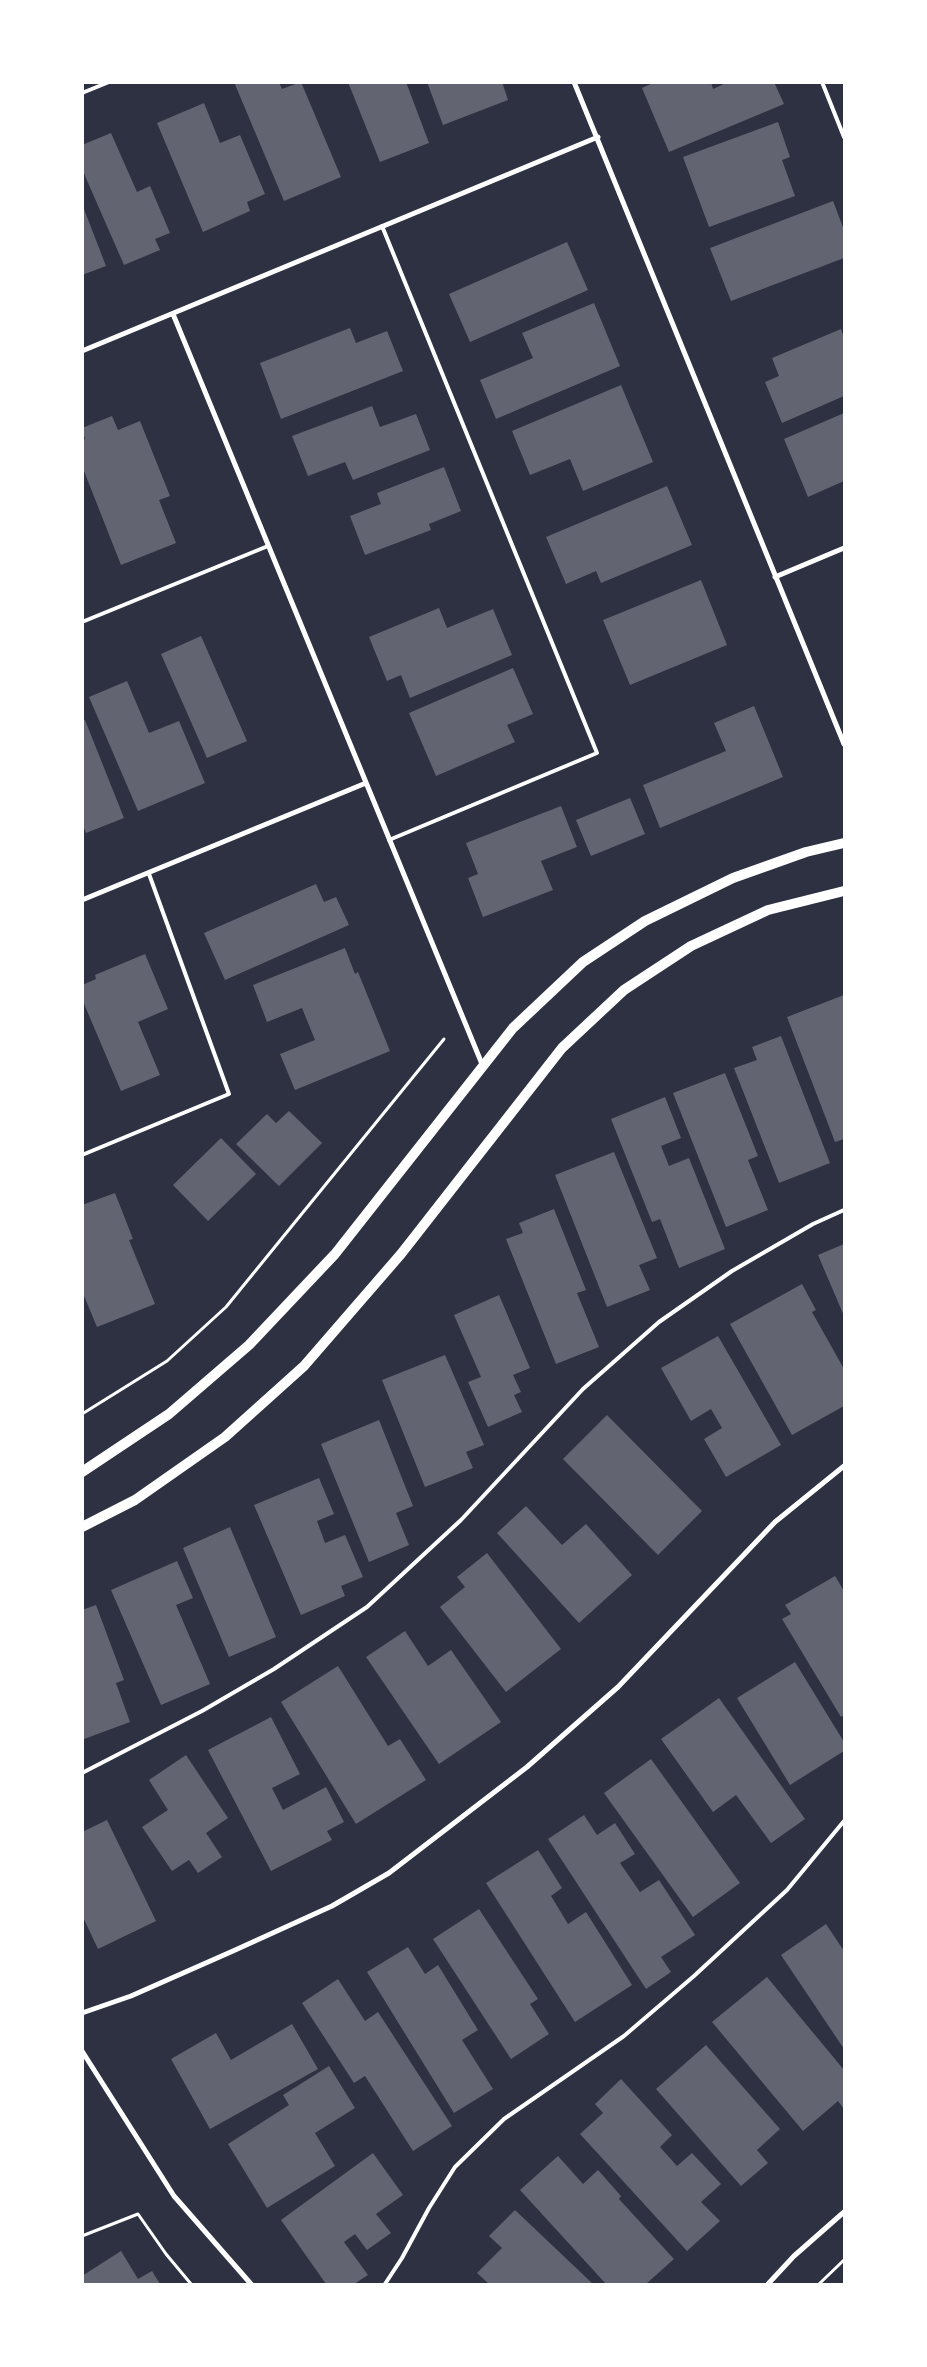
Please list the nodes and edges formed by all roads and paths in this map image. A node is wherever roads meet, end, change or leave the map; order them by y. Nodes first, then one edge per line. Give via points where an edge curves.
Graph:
1 (109, 82) edge
2 (574, 82) edge
3 (822, 82) edge
4 (82, 93) edge
5 (844, 137) edge
6 (598, 138) junction
7 (382, 226) junction
8 (173, 314) junction
9 (82, 351) edge
10 (268, 546) junction
11 (844, 548) edge
12 (775, 577) junction
13 (82, 622) edge
14 (844, 744) edge
15 (366, 783) junction
16 (390, 840) junction
17 (844, 843) edge
18 (149, 874) junction
19 (844, 891) edge
20 (82, 900) edge
21 (444, 1039) dead end
22 (482, 1064) junction
23 (82, 1155) edge
24 (844, 1210) edge
25 (82, 1414) edge
26 (844, 1466) edge
27 (82, 1472) edge
28 (82, 1526) edge
29 (82, 1773) edge
30 (844, 1821) edge
31 (82, 2013) edge
32 (82, 2051) edge
33 (844, 2212) edge
34 (82, 2236) edge
35 (844, 2260) edge
36 (191, 2284) edge
37 (251, 2284) edge
38 (386, 2284) edge
39 (768, 2284) edge
40 (819, 2284) edge

1 - 4 lane
2 - 6 street
3 - 5 lane
6 - 7 street
6 - 12 street
7 - 8 street
7 - 16 lane via 598,753
8 - 9 street
8 - 10 street
10 - 13 lane
10 - 15 street
11 - 12 street
12 - 14 street
15 - 16 street
15 - 18 street
16 - 22 street
17 - 22 main road via 806,852 733,878 645,921 583,962 512,1028
18 - 20 street
18 - 23 lane via 229,1094
19 - 28 main road via 768,910 691,946 624,990 562,1048 401,1254 304,1366 225,1437 135,1500
21 - 25 path via 226,1307 167,1361
22 - 27 main road via 335,1254 249,1345 169,1414
24 - 29 lane via 813,1224 732,1271 659,1322 583,1389 461,1520 367,1607 266,1674
26 - 31 street via 775,1522 618,1687 527,1767 389,1873 332,1906 258,1940 131,1996
30 - 38 lane via 788,1890 694,1976 624,2036 504,2119 456,2167
32 - 37 street via 174,2196
33 - 39 street
34 - 36 path via 138,2214
35 - 40 path

